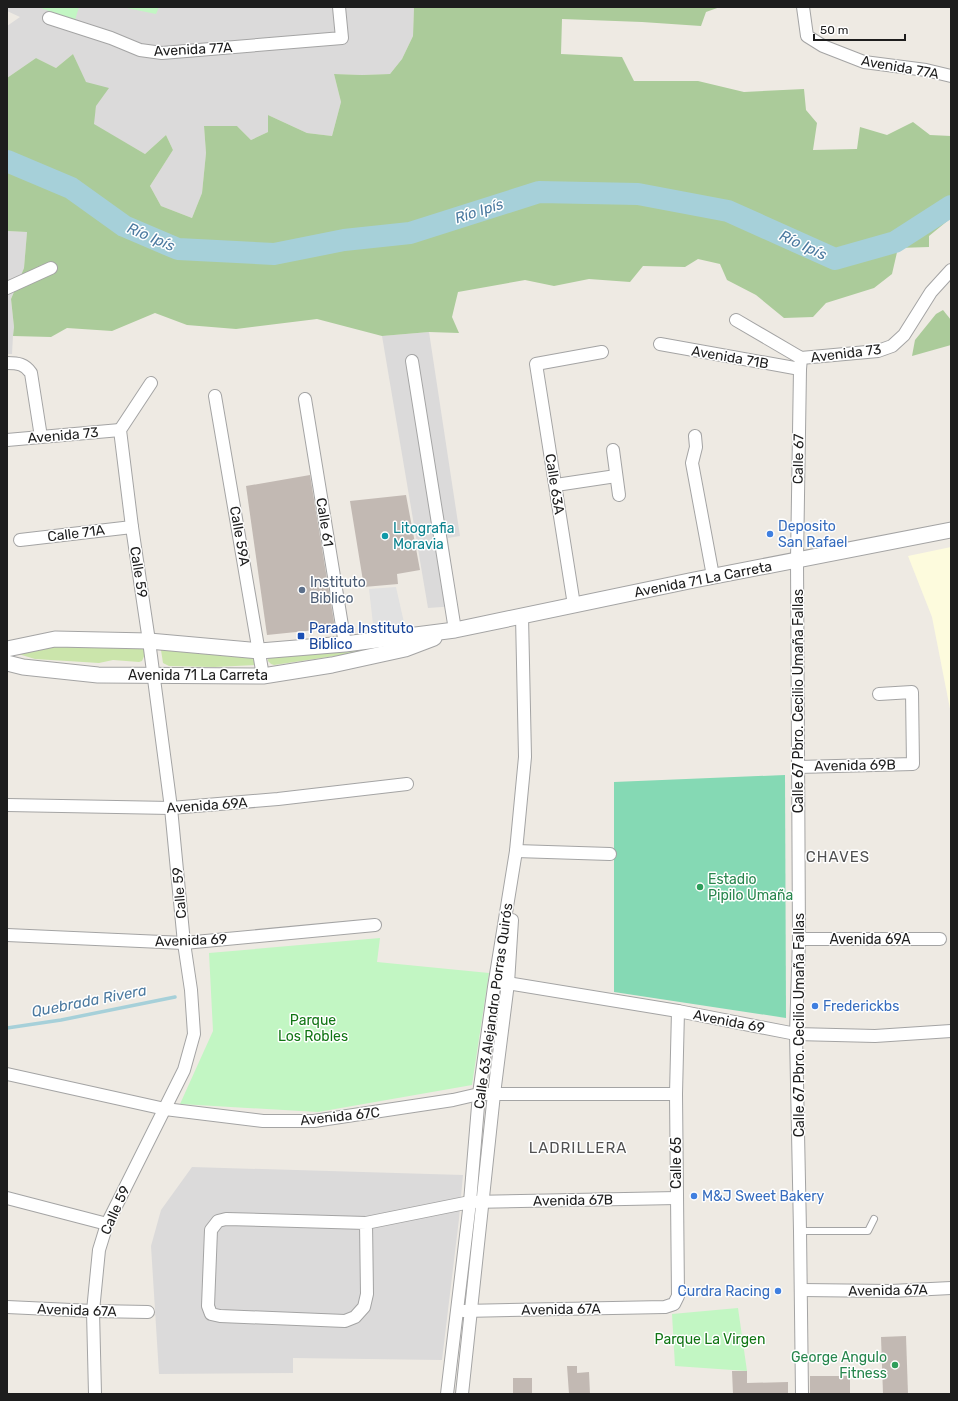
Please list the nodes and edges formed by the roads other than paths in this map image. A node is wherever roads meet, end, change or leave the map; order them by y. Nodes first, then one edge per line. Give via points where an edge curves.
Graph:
1 (339, 7) edge
2 (803, 7) edge
3 (49, 18) dead end
4 (951, 76) edge
5 (51, 268) dead end
6 (951, 270) edge
7 (7, 288) edge
8 (736, 320) dead end
9 (660, 344) dead end
10 (602, 352) dead end
11 (412, 361) dead end
12 (7, 363) edge
13 (801, 363) junction
14 (151, 383) dead end
15 (216, 396) dead end
16 (305, 400) dead end
17 (120, 430) junction
18 (695, 436) dead end
19 (41, 437) junction
20 (7, 440) edge
21 (612, 450) dead end
22 (616, 476) junction
23 (556, 485) junction
24 (619, 495) dead end
25 (132, 527) junction
26 (951, 530) edge
27 (20, 540) dead end
28 (796, 560) junction
29 (713, 576) junction
30 (574, 605) junction
31 (522, 616) junction
32 (455, 630) junction
33 (149, 641) junction
34 (345, 644) junction
35 (7, 649) edge
36 (260, 651) junction
37 (7, 663) edge
38 (153, 676) junction
39 (263, 676) junction
40 (879, 694) dead end
41 (798, 766) junction
42 (407, 784) dead end
43 (7, 804) edge
44 (171, 808) junction
45 (516, 851) junction
46 (610, 854) dead end
47 (375, 925) dead end
48 (7, 935) edge
49 (799, 939) junction
50 (940, 939) dead end
51 (184, 944) junction
52 (495, 981) junction
53 (508, 983) junction
54 (678, 1011) junction
55 (796, 1034) junction
56 (951, 1035) edge
57 (7, 1074) edge
58 (480, 1094) junction
59 (494, 1094) junction
60 (676, 1094) junction
61 (165, 1109) junction
62 (7, 1198) edge
63 (677, 1198) junction
64 (470, 1202) junction
65 (483, 1202) junction
66 (874, 1220) dead end
67 (366, 1223) junction
68 (107, 1224) junction
69 (800, 1230) junction
70 (951, 1288) edge
71 (801, 1290) junction
72 (7, 1307) edge
73 (666, 1307) joint
74 (472, 1310) junction
75 (457, 1311) junction
76 (93, 1312) junction
77 (148, 1312) dead end
78 (95, 1394) edge
79 (447, 1394) edge
80 (462, 1394) edge
81 (802, 1394) edge

1 - 3 street, Avenida 77A via 342,38 162,53 140,50
2 - 4 street, Avenida 77A via 807,36 823,46 864,62
5 - 7 street
6 - 13 street, Avenida 73 via 932,292 904,335 892,346 878,351
8 - 13 street, Avenida 73
9 - 13 street, Avenida 71B
10 - 23 street, Calle 63A via 536,364
11 - 32 street
12 - 19 street via 23,365 33,378
13 - 28 street, Calle 67
14 - 17 street
15 - 36 street, Calle 59A
16 - 34 street, Calle 61
17 - 19 street, Avenida 73
17 - 25 street, Calle 59
18 - 29 street via 696,447 692,463
19 - 20 street, Avenida 73
21 - 22 street
22 - 23 street
22 - 24 street
23 - 30 street, Calle 63A
25 - 27 street, Calle 71A
25 - 33 street, Calle 59
26 - 28 street, Avenida 71 La Carreta
28 - 29 street, Avenida 71 La Carreta
28 - 41 street, Calle 67 Pbro. Cecilio Umaña Fallas
29 - 30 street, Avenida 71 La Carreta
30 - 31 street, Avenida 71 La Carreta
31 - 32 street, Avenida 71 La Carreta
31 - 45 street, Calle 63 Alejandro Porras Quirós via 525,757
32 - 34 street, Avenida 71 La Carreta
32 - 39 street, Avenida 71 La Carreta via 405,649 332,665
33 - 35 street, Avenida 71 La Carreta via 55,639
33 - 36 street, Avenida 71 La Carreta
33 - 38 street, Calle 59
34 - 36 street, Avenida 71 La Carreta
36 - 39 street, Calle 59A
37 - 38 street, Avenida 71 La Carreta via 98,675
38 - 39 street, Avenida 71 La Carreta
38 - 44 street, Calle 59
40 - 41 street, Avenida 69B via 912,692 913,764
41 - 49 street, Calle 67 Pbro. Cecilio Umaña Fallas
42 - 44 street, Avenida 69A
43 - 44 street, Avenida 69A
44 - 51 street, Calle 59
45 - 46 street
45 - 52 street, Calle 63 Alejandro Porras Quirós
45 - 53 street, Calle 63 Alejandro Porras Quirós
47 - 51 street, Avenida 69
48 - 51 street, Avenida 69
49 - 50 street, Avenida 69A
49 - 55 street, Calle 67 Pbro. Cecilio Umaña Fallas
51 - 61 street, Calle 59 via 194,1034 184,1070
52 - 53 street, Avenida 69
52 - 58 street, Calle 63 Alejandro Porras Quirós
53 - 54 street, Avenida 69
53 - 59 street, Calle 63 Alejandro Porras Quirós
54 - 55 street, Avenida 69
54 - 60 street, Calle 65
55 - 56 street, Avenida 69
55 - 69 street, Calle 67 Pbro. Cecilio Umaña Fallas
57 - 61 street, Avenida 67C
58 - 59 street, Avenida 67C
58 - 61 street, Avenida 67C via 445,1102 314,1122 263,1121
58 - 64 street, Calle 63 Alejandro Porras Quirós
59 - 60 street, Avenida 67C
59 - 65 street, Calle 63 Alejandro Porras Quirós
60 - 63 street, Calle 65
61 - 68 street, Calle 59
62 - 68 street
63 - 65 street, Avenida 67B
63 - 73 street, Calle 65 via 678,1296 674,1304
64 - 65 street, Avenida 67B
64 - 67 street, Avenida 67B
64 - 75 street, Calle 63 Alejandro Porras Quirós
65 - 74 street, Calle 63 Alejandro Porras Quirós
66 - 69 lane via 868,1231
67 - 67 street, Avenida 67B via 226,1219 218,1221 211,1230 208,1306 211,1314 345,1321 355,1317 364,1307 367,1294
68 - 76 street, Calle 59 via 98,1250
69 - 71 street, Calle 67 Pbro. Cecilio Umaña Fallas
70 - 71 street, Avenida 67A via 891,1291
71 - 81 street, Calle 67 Pbro. Cecilio Umaña Fallas
72 - 76 street, Avenida 67A
73 - 74 street, Avenida 67A
74 - 75 street, Avenida 67A
74 - 80 street, Calle 63 Alejandro Porras Quirós
75 - 79 street, Calle 63 Alejandro Porras Quirós
76 - 77 street, Avenida 67A
76 - 78 street, Calle 59

